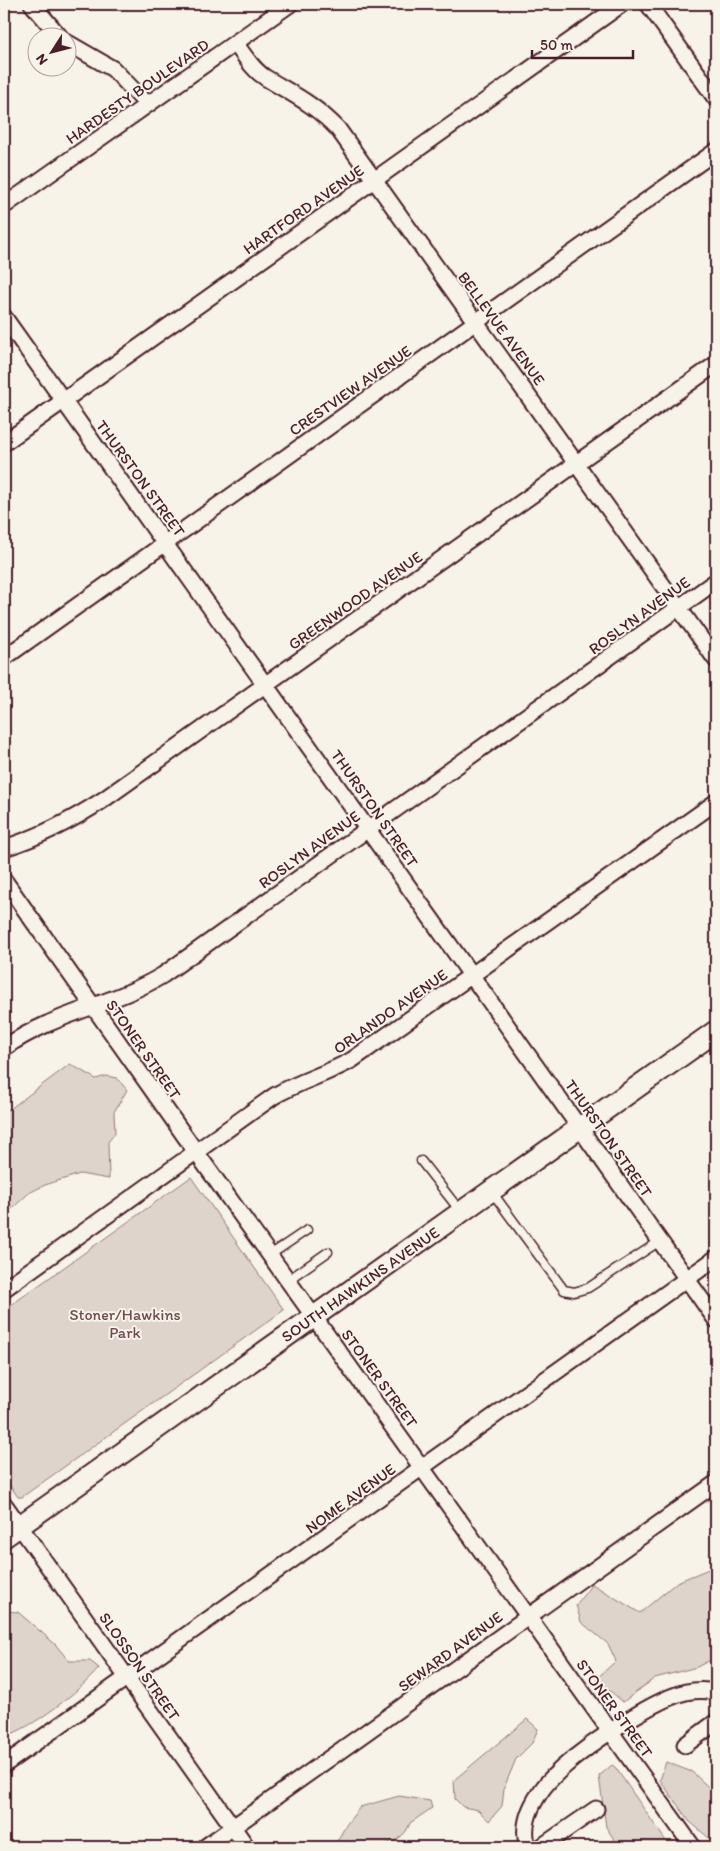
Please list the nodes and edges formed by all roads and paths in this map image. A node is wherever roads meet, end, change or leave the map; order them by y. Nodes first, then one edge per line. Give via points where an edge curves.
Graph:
1 (32, 4) edge
2 (290, 4) edge
3 (622, 4) edge
4 (648, 4) edge
5 (52, 28) edge
6 (235, 43) junction
7 (78, 49) edge
8 (716, 99) edge
9 (147, 104) junction
10 (716, 151) edge
11 (375, 180) junction
12 (4, 206) edge
13 (4, 317) edge
14 (476, 323) junction
15 (716, 364) edge
16 (63, 399) junction
17 (4, 443) edge
18 (577, 463) junction
19 (166, 542) junction
20 (716, 581) edge
21 (679, 607) junction
22 (4, 658) edge
23 (716, 660) edge
24 (266, 683) junction
25 (716, 802) edge
26 (368, 828) junction
27 (4, 848) edge
28 (4, 880) edge
29 (472, 975) junction
30 (92, 1005) junction
31 (716, 1031) edge
32 (4, 1048) edge
33 (579, 1128) junction
34 (196, 1152) junction
35 (421, 1161) dead end
36 (491, 1191) junction
37 (461, 1212) junction
38 (307, 1230) dead end
39 (660, 1241) junction
40 (328, 1252) dead end
41 (270, 1255) junction
42 (716, 1258) edge
43 (687, 1279) junction
44 (288, 1280) junction
45 (4, 1289) edge
46 (314, 1316) junction
47 (716, 1320) edge
48 (422, 1467) junction
49 (716, 1483) edge
50 (4, 1504) edge
51 (12, 1531) edge
52 (529, 1616) junction
53 (126, 1678) junction
54 (716, 1692) edge
55 (716, 1722) edge
56 (611, 1732) junction
57 (685, 1745) dead end
58 (4, 1765) edge
59 (596, 1809) dead end
60 (233, 1827) junction
61 (205, 1847) edge
62 (247, 1847) edge
63 (528, 1847) edge
64 (541, 1847) edge
65 (693, 1847) edge

1 - 5 street
2 - 6 street, HARDESTY BOULEVARD
3 - 11 street, HARTFORD AVENUE
4 - 8 street
6 - 9 street, HARDESTY BOULEVARD
6 - 11 street, BELLEVUE AVENUE via 250,64 265,77 306,100 323,114
7 - 9 street via 112,69
9 - 12 street, HARDESTY BOULEVARD
10 - 14 street, CRESTVIEW AVENUE
11 - 14 street, BELLEVUE AVENUE
11 - 16 street, HARTFORD AVENUE
13 - 16 street, THURSTON STREET
14 - 18 street, BELLEVUE AVENUE
14 - 19 street, CRESTVIEW AVENUE
15 - 18 street, GREENWOOD AVENUE
16 - 17 street, HARTFORD AVENUE
16 - 19 street, THURSTON STREET
18 - 21 street, BELLEVUE AVENUE
18 - 24 street, GREENWOOD AVENUE
19 - 22 street, CRESTVIEW AVENUE
19 - 24 street, THURSTON STREET
20 - 21 street, ROSLYN AVENUE
21 - 23 street, BELLEVUE AVENUE
21 - 26 street, ROSLYN AVENUE
24 - 26 street, THURSTON STREET
24 - 27 street, GREENWOOD AVENUE via 77,818 28,841
25 - 29 street, ORLANDO AVENUE
26 - 29 street, THURSTON STREET
26 - 30 street, ROSLYN AVENUE via 163,975 134,990
28 - 30 street, STONER STREET
29 - 33 street, THURSTON STREET
29 - 34 street, ORLANDO AVENUE via 352,1060 280,1092
30 - 32 street, ROSLYN AVENUE via 42,1024
30 - 34 street, STONER STREET
31 - 33 street, SOUTH HAWKINS AVENUE
33 - 36 street, SOUTH HAWKINS AVENUE
33 - 39 street, THURSTON STREET
34 - 41 street, STONER STREET
34 - 45 street, ORLANDO AVENUE
35 - 37 lane
36 - 37 street, SOUTH HAWKINS AVENUE
36 - 39 lane via 564,1290 574,1292 588,1288
37 - 46 street, SOUTH HAWKINS AVENUE
38 - 41 lane
39 - 43 street, THURSTON STREET
40 - 44 lane
41 - 44 street, STONER STREET
42 - 43 street, NOME AVENUE
43 - 47 street, THURSTON STREET
43 - 48 street, NOME AVENUE
44 - 46 street, STONER STREET
46 - 48 street, STONER STREET
46 - 51 street, SOUTH HAWKINS AVENUE
48 - 52 street, STONER STREET
48 - 53 street, NOME AVENUE
49 - 52 street, SEWARD AVENUE
50 - 51 street, SLOSSON STREET
51 - 53 street, SLOSSON STREET
52 - 56 street, STONER STREET
52 - 60 street, SEWARD AVENUE
53 - 58 street, NOME AVENUE
53 - 60 street, SLOSSON STREET
54 - 56 street via 698,1690 664,1699
55 - 57 street
56 - 63 street via 545,1786 528,1817
56 - 65 street, STONER STREET
59 - 64 street
60 - 61 street, SEWARD AVENUE
60 - 62 street, SLOSSON STREET

